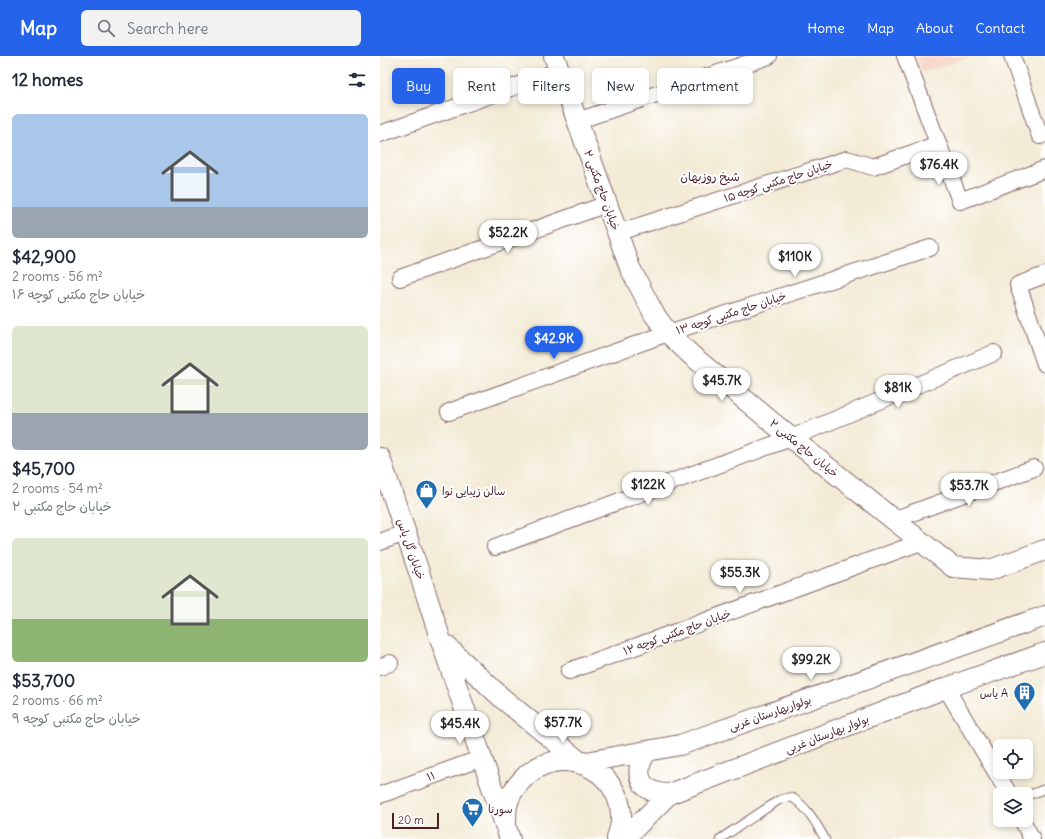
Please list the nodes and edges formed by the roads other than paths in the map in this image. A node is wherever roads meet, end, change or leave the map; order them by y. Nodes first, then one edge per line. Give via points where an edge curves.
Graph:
1 (769, 56) edge
2 (905, 56) edge
3 (1012, 56) edge
4 (557, 60) edge
5 (577, 121) junction
6 (380, 134) edge
7 (1043, 135) edge
8 (938, 144) junction
9 (1045, 168) edge
10 (607, 204) junction
11 (617, 233) junction
12 (930, 248) dead end
13 (1045, 275) edge
14 (400, 278) dead end
15 (668, 333) junction
16 (994, 353) dead end
17 (1045, 364) edge
18 (449, 412) dead end
19 (791, 438) junction
20 (380, 458) edge
21 (1034, 468) dead end
22 (893, 520) junction
23 (405, 532) junction
24 (380, 542) edge
25 (921, 542) junction
26 (495, 547) dead end
27 (1045, 550) edge
28 (1045, 616) edge
29 (440, 641) junction
30 (1045, 653) edge
31 (569, 672) dead end
32 (946, 688) junction
33 (647, 752) junction
34 (482, 758) junction
35 (581, 763) junction
36 (1005, 787) edge
37 (1045, 789) edge
38 (1033, 793) edge
39 (669, 794) junction
40 (380, 795) edge
41 (1026, 827) edge
42 (510, 839) edge
43 (617, 839) edge
44 (624, 839) edge
45 (720, 839) edge
46 (825, 839) edge
47 (1032, 839) edge

1 - 5 street
2 - 8 street
3 - 7 street
4 - 5 street, خیابان حاج مکتبی ۲
4 - 6 street
5 - 10 street, خیابان حاج مکتبی ۲
8 - 9 street via 960,201
8 - 11 street, خیابان حاج مکتبی کوچه ۱۵ via 873,167 847,159
10 - 11 street, خیابان حاج مکتبی ۲
10 - 14 street
11 - 15 street, خیابان حاج مکتبی ۲ via 630,268 654,314
12 - 15 street, خیابان حاج مکتبی کوچه ۱۳
13 - 17 street via 1018,285
15 - 18 street, خیابان حاج مکتبی کوچه ۱۳
15 - 19 street, خیابان حاج مکتبی ۲
16 - 19 street
19 - 22 street, خیابان حاج مکتبی ۲
19 - 26 street
20 - 23 street, خیابان گل یاس
21 - 22 street
22 - 25 street, خیابان حاج مکتبی ۲
23 - 24 street
23 - 29 street, خیابان گل یاس
25 - 27 street, خیابان حاج مکتبی ۲ via 953,567 990,570
25 - 31 street, خیابان حاج مکتبی کوچه ۱۲
28 - 33 street, بولواربهارستان غربی via 680,745
29 - 34 street, خیابان گل یاس
29 - 35 street, خیابان گل یاس via 502,698
30 - 32 street, بولوار بهارستان غربی
32 - 36 street
32 - 39 street, بولوار بهارستان غربی
33 - 35 street, بولواربهارستان غربی
33 - 39 street via 641,760 639,771 642,782 649,790 658,794
34 - 40 street, ۱۱
34 - 42 street, خیابان گل یاس
35 - 42 street via 562,760 544,764 527,774 515,788 507,806 506,824
35 - 43 street via 598,772 614,791 619,802 621,821
37 - 38 lane
39 - 44 street, بولوار بهارستان غربی
41 - 47 street
45 - 46 lane via 779,800 791,797 800,802

